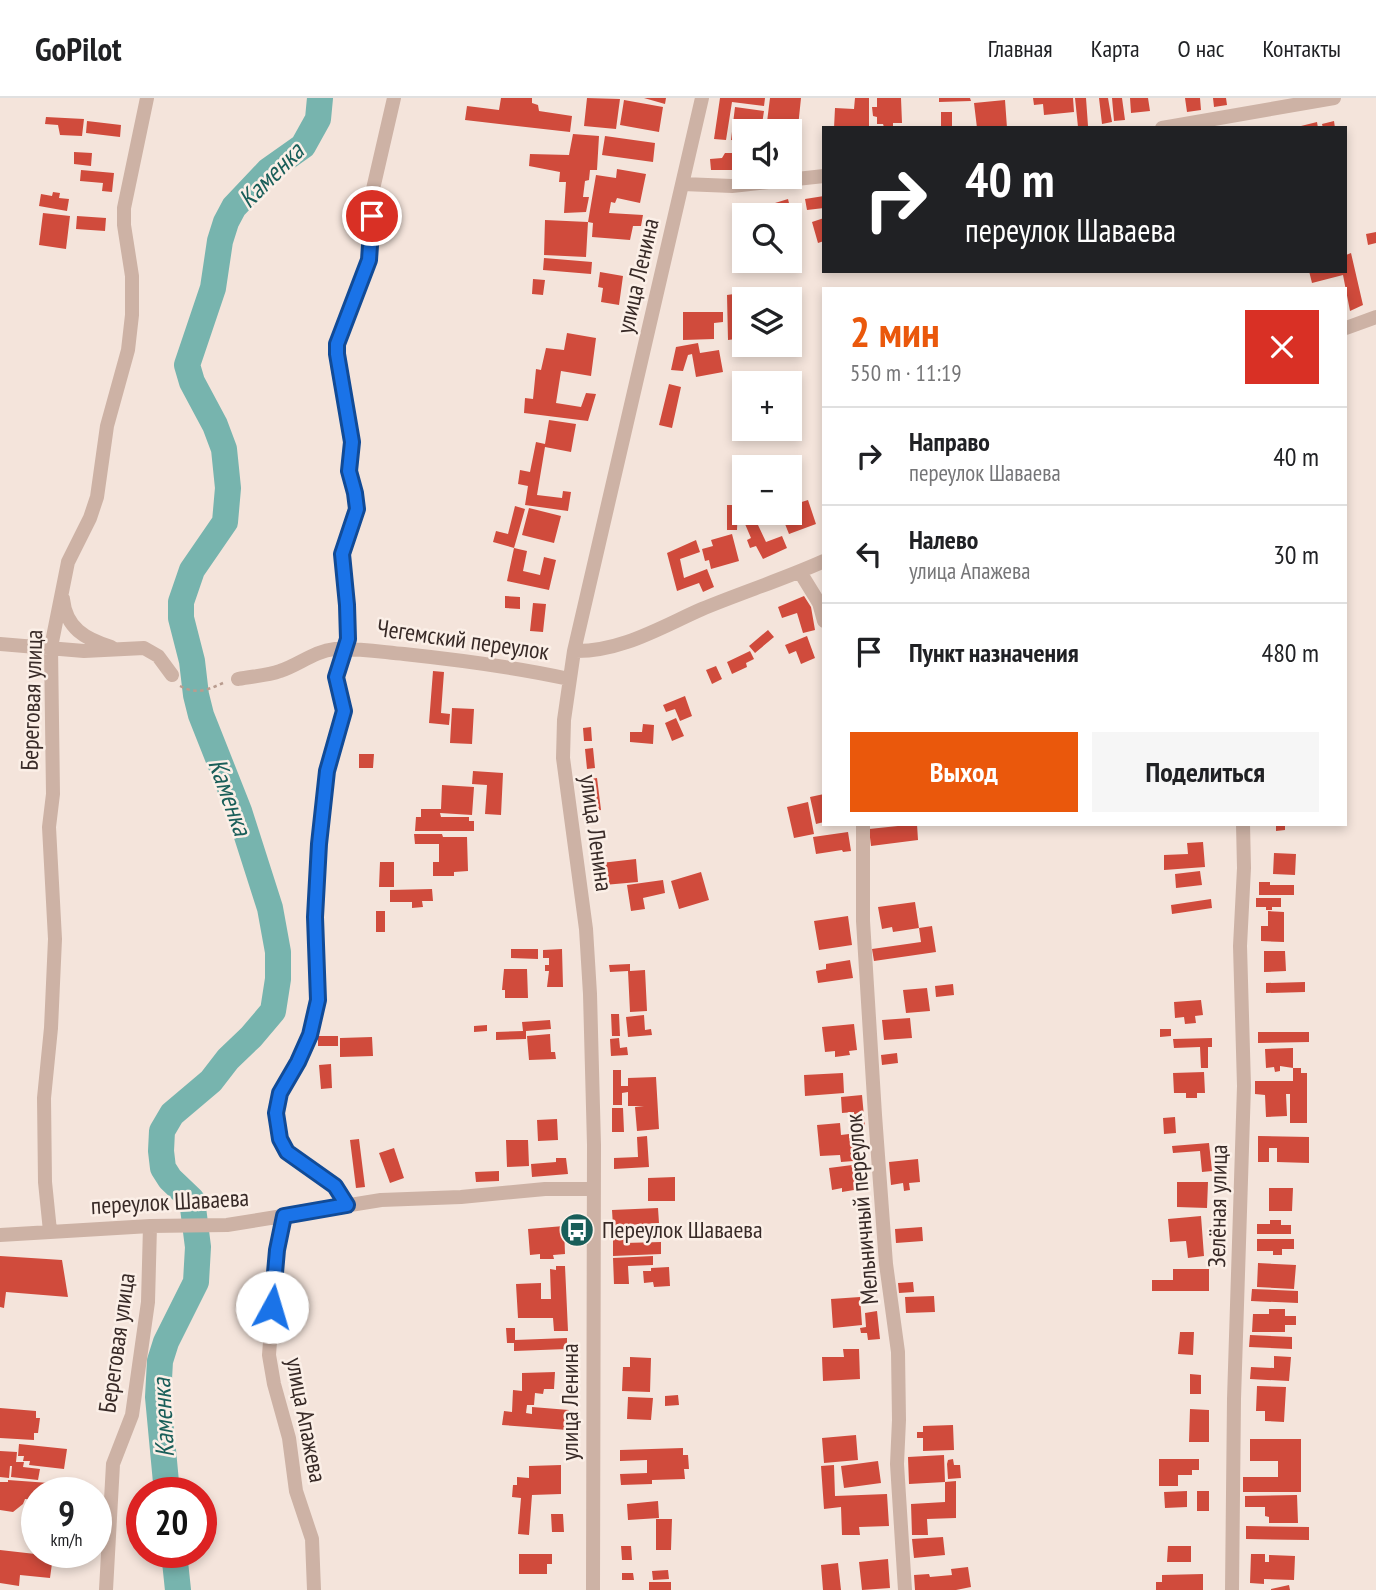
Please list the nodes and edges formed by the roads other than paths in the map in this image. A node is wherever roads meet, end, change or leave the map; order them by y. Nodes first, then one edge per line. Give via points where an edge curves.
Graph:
1 (146, 98) edge
2 (394, 98) edge
3 (702, 98) edge
4 (1334, 98) edge
5 (1173, 126) edge
6 (822, 176) edge
7 (683, 184) junction
8 (1376, 317) edge
9 (1347, 328) edge
10 (822, 562) edge
11 (800, 572) junction
12 (62, 587) junction
13 (822, 614) edge
14 (0, 644) edge
15 (51, 648) junction
16 (117, 649) junction
17 (345, 650) junction
18 (574, 651) junction
19 (172, 675) road end
20 (238, 678) road end
21 (569, 679) junction
22 (863, 826) edge
23 (1243, 826) edge
24 (593, 1189) junction
25 (347, 1205) junction
26 (284, 1216) junction
27 (150, 1226) junction
28 (50, 1231) junction
29 (0, 1235) edge
30 (106, 1590) edge
31 (314, 1590) edge
32 (593, 1590) edge
33 (905, 1590) edge
34 (1232, 1590) edge

1 - 12 street, Береговая улица via 124,208 132,276 128,350 107,426 97,497
2 - 17 street via 373,189 369,260 337,344 357,509 342,554
3 - 7 street, улица Ленина
4 - 5 street
6 - 7 street via 732,186
7 - 18 street, улица Ленина
8 - 9 street
10 - 11 street, Чегемский переулок
11 - 13 street
11 - 18 street, Чегемский переулок via 624,644
12 - 15 street, Береговая улица
12 - 16 street via 65,615 72,626
14 - 15 street
15 - 16 street
15 - 28 street, Береговая улица via 53,794 49,828 55,939 44,1098
16 - 19 street via 153,651
17 - 20 street, Чегемский переулок via 311,655 270,675
17 - 21 street, Чегемский переулок via 505,666
17 - 25 street via 336,677 344,718 327,771 319,844 315,917 318,1000 310,1035 280,1093 276,1113 287,1152 335,1186
18 - 21 street, улица Ленина
21 - 24 street, улица Ленина via 564,758 588,947
22 - 33 street, Мельничный переулок via 863,921 875,1115 898,1352 897,1453
23 - 34 street, Зелёная улица via 1244,1099
24 - 25 street, переулок Шаваева
24 - 32 street, улица Ленина
25 - 26 street, переулок Шаваева
26 - 27 street, переулок Шаваева via 227,1225
26 - 31 street, улица Апажева via 271,1316 271,1371 289,1438 296,1491 312,1539
27 - 28 street, переулок Шаваева
27 - 30 street, Береговая улица via 148,1302 132,1415 113,1464
28 - 29 street, переулок Шаваева

